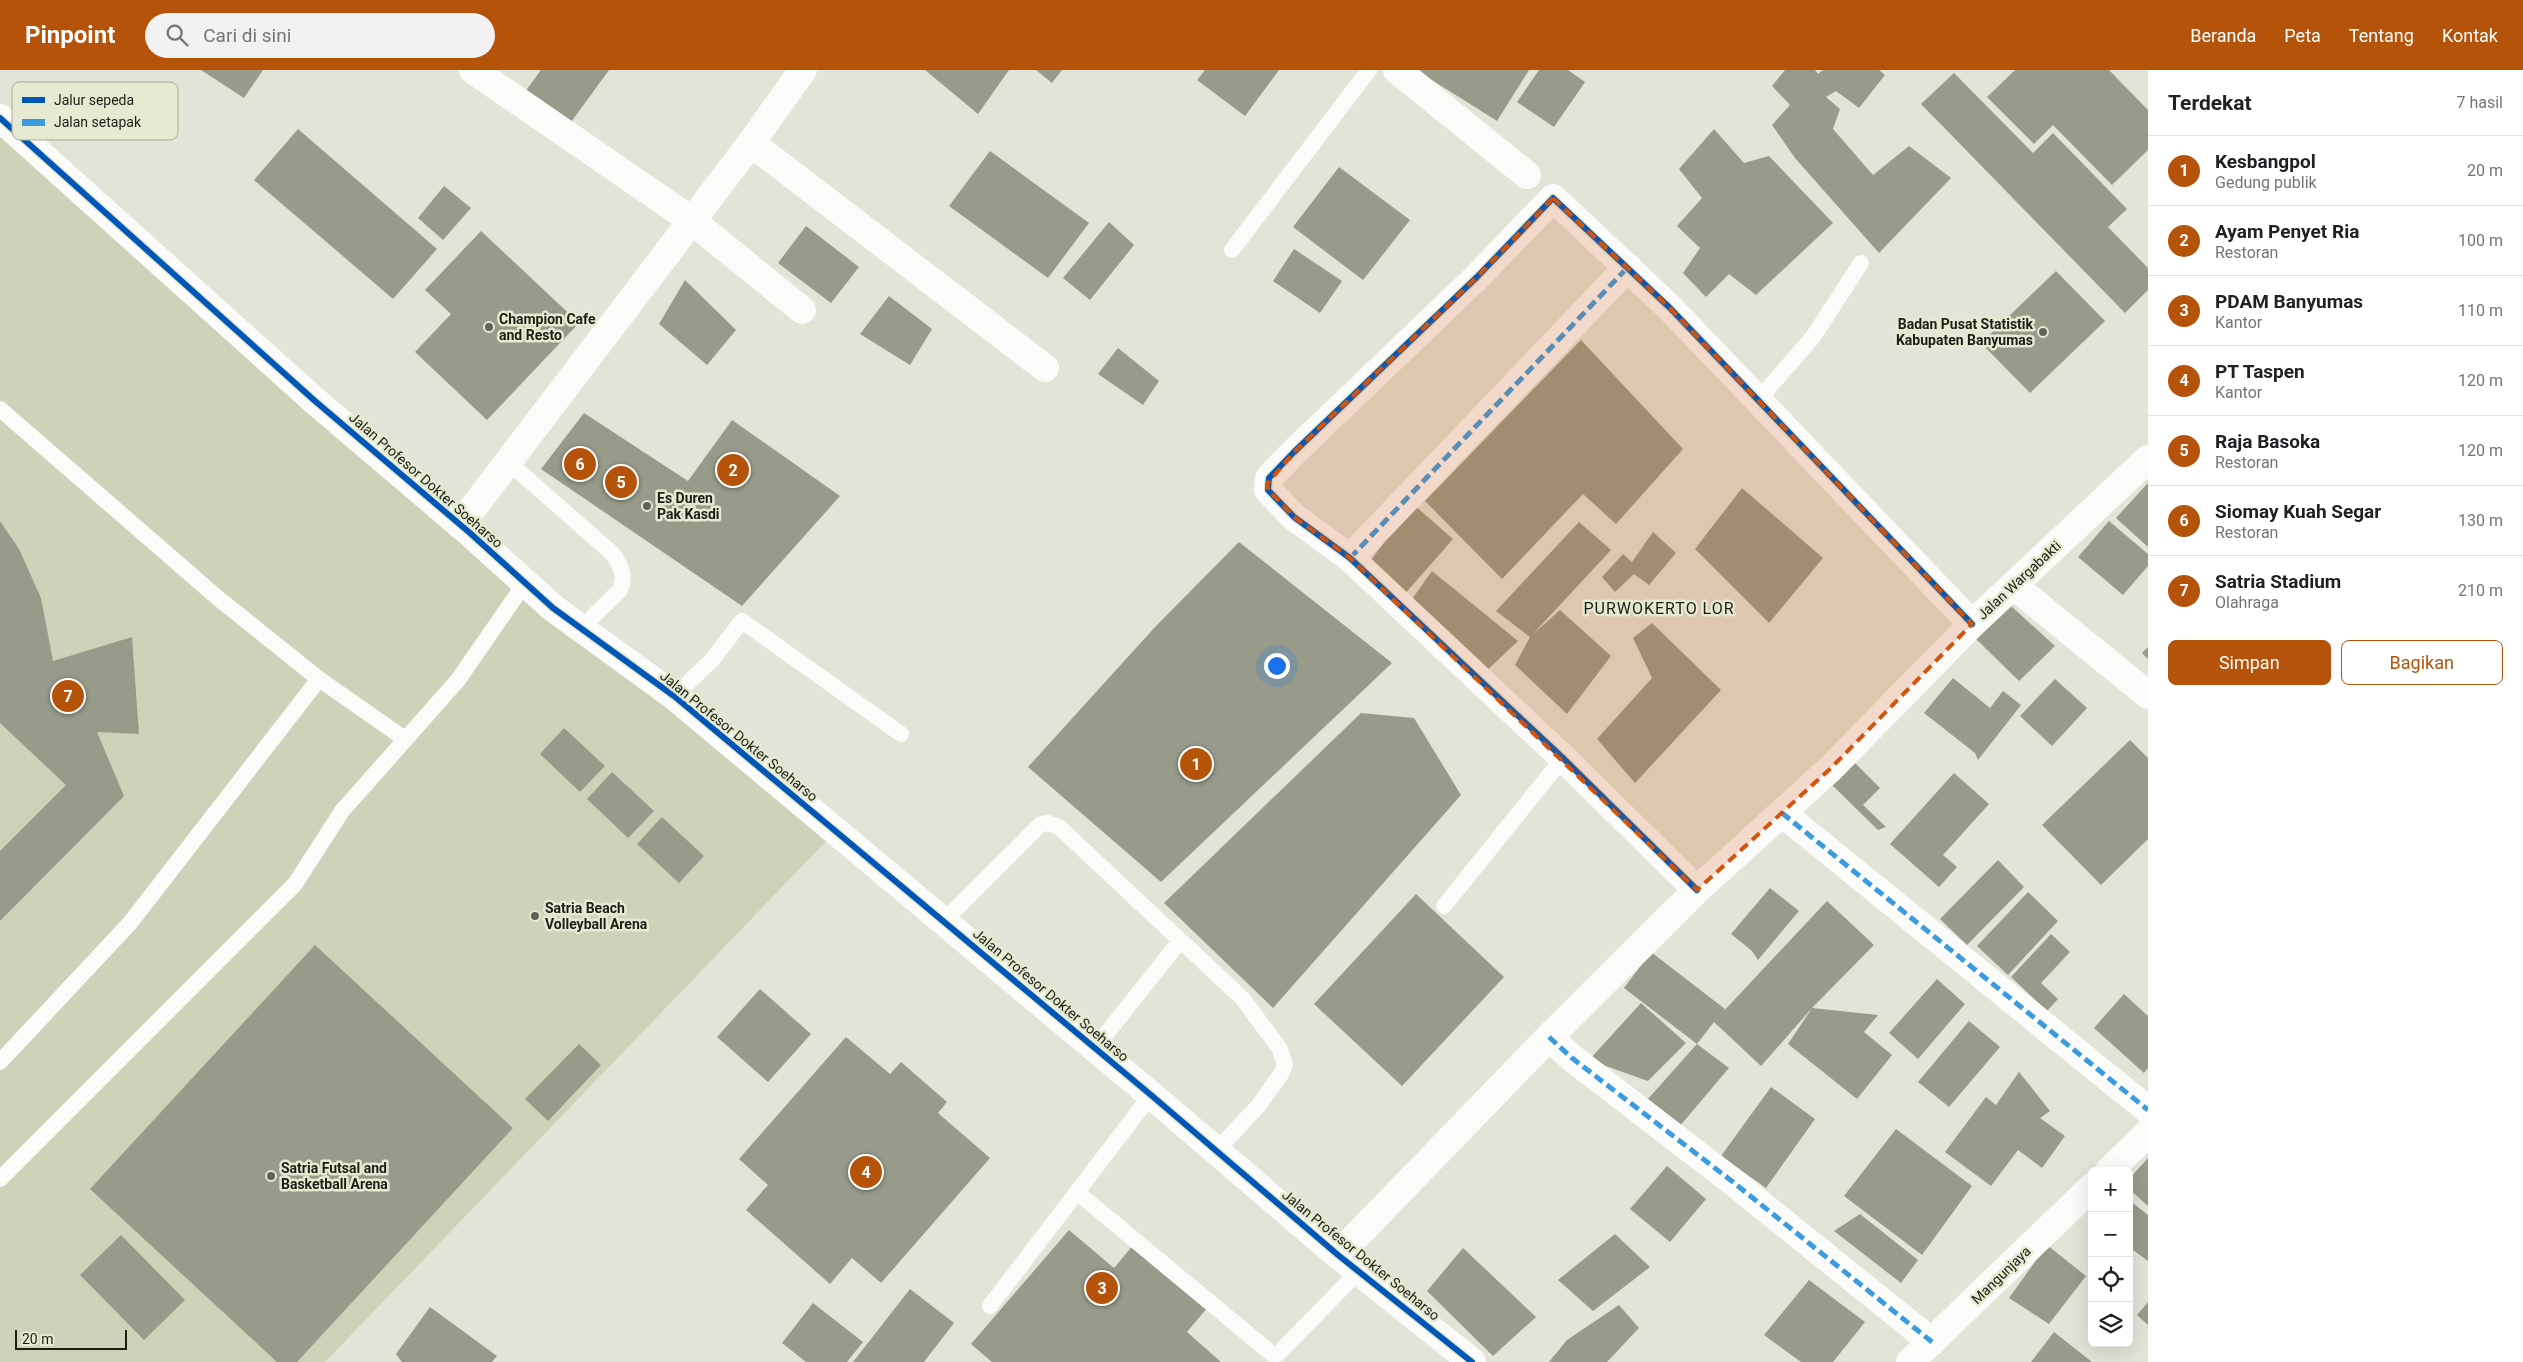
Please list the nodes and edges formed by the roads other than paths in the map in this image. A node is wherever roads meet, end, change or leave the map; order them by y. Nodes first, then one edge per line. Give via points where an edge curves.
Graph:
1 (473, 70) edge
2 (803, 70) edge
3 (1369, 70) edge
4 (1398, 70) edge
5 (0, 118) edge
6 (12, 129) edge
7 (24, 140) edge
8 (751, 143) junction
9 (1527, 175) dead end
10 (691, 220) junction
11 (1232, 250) dead end
12 (1861, 263) dead end
13 (1628, 267) junction
14 (802, 310) dead end
15 (1045, 368) dead end
16 (1759, 399) junction
17 (0, 409) edge
18 (2148, 459) edge
19 (507, 461) junction
20 (460, 525) junction
21 (1350, 558) junction
22 (525, 583) junction
23 (2014, 586) junction
24 (1972, 624) junction
25 (580, 629) junction
26 (319, 679) junction
27 (2148, 695) edge
28 (674, 696) junction
29 (900, 734) dead end
30 (405, 740) junction
31 (1563, 758) junction
32 (1782, 813) junction
33 (1697, 890) junction
34 (1444, 906) dead end
35 (944, 921) junction
36 (1180, 941) junction
37 (1549, 1038) junction
38 (1094, 1048) junction
39 (0, 1062) edge
40 (1151, 1095) junction
41 (2148, 1110) edge
42 (2148, 1133) edge
43 (1216, 1151) junction
44 (2113, 1167) edge
45 (0, 1179) edge
46 (2088, 1191) edge
47 (1078, 1193) junction
48 (1349, 1263) junction
49 (990, 1306) dead end
50 (1932, 1342) junction
51 (1472, 1362) edge
52 (1910, 1362) edge

1 - 10 street
2 - 8 street
3 - 11 lane
4 - 9 street
5 - 6 street, Jalan Profesor Dokter Soeharso
7 - 20 street, Jalan Profesor Dokter Soeharso via 315,401
8 - 10 street
8 - 15 street
10 - 14 street
10 - 19 street
12 - 16 lane via 1813,337
13 - 16 street
13 - 21 street
13 - 21 street via 1553,198 1477,277 1269,478 1268,490 1275,498
16 - 24 street
17 - 26 lane via 219,599
18 - 23 street, Jalan Wargabakti
19 - 20 street
19 - 25 lane via 613,554 622,568 624,582 620,590
20 - 22 street, Jalan Profesor Dokter Soeharso
21 - 31 street
22 - 25 street, Jalan Profesor Dokter Soeharso
22 - 30 lane via 458,680
23 - 24 street, Jalan Wargabakti
23 - 27 street
24 - 32 street, Jalan Wargabakti via 1830,769
25 - 28 street, Jalan Profesor Dokter Soeharso
26 - 30 lane
26 - 39 lane via 130,923
28 - 29 lane via 712,660 742,621
28 - 35 street, Jalan Profesor Dokter Soeharso
30 - 45 lane via 342,811 295,884
31 - 33 street
31 - 34 lane
32 - 33 street, Jalan Wargabakti
32 - 41 street
33 - 37 street, Jalan Wargabakti
35 - 36 lane via 1041,824 1048,823 1058,827
35 - 38 street, Jalan Profesor Dokter Soeharso
36 - 38 lane
36 - 43 lane via 1242,999 1280,1049 1285,1065 1259,1105
37 - 48 street, Jalan Wargabakti
37 - 50 street
38 - 40 street, Jalan Profesor Dokter Soeharso
40 - 43 street, Jalan Profesor Dokter Soeharso
40 - 47 lane
42 - 44 street
43 - 48 street, Jalan Profesor Dokter Soeharso
46 - 50 street, Mangunjaya
47 - 48 lane via 1272,1354 1278,1354
47 - 49 lane
48 - 51 street, Jalan Profesor Dokter Soeharso
50 - 52 street, Mangunjaya

